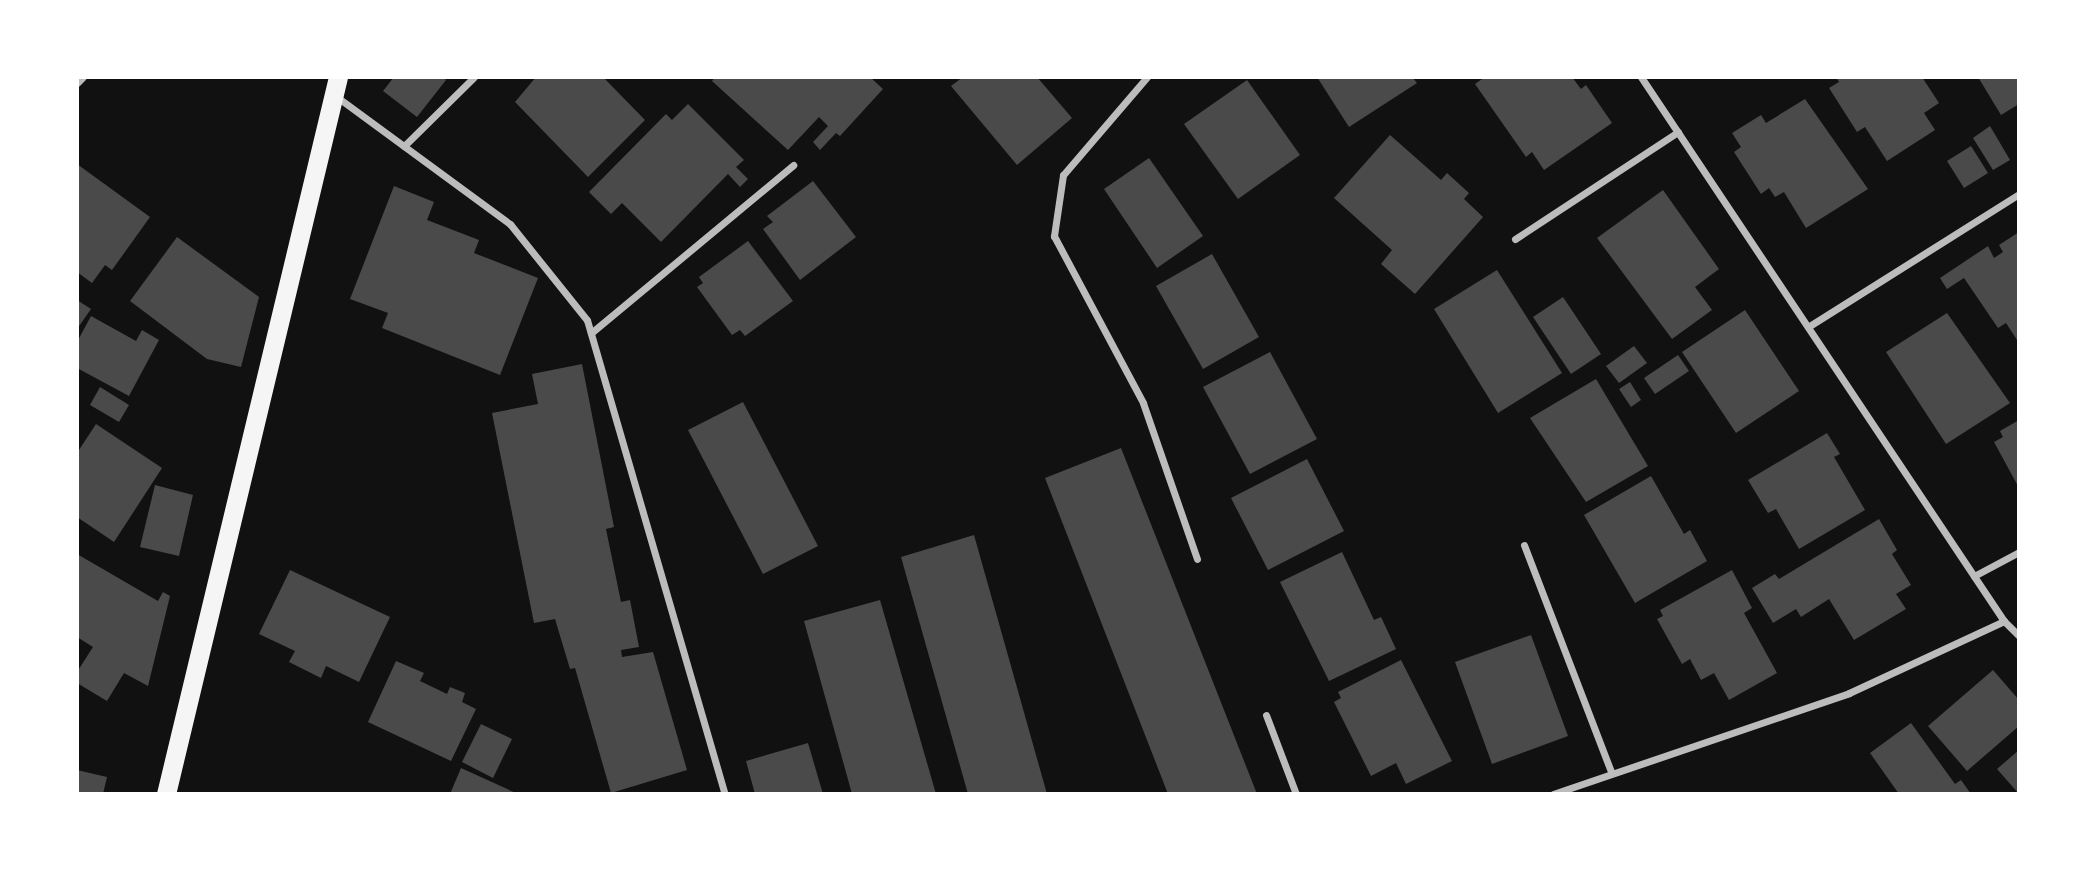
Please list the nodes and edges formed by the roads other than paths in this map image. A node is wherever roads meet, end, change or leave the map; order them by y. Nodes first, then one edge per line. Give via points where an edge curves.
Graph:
1 (83, 77) edge
2 (474, 77) edge
3 (1147, 77) edge
4 (1641, 77) edge
5 (77, 83) edge
6 (335, 86) edge
7 (1678, 132) junction
8 (404, 146) junction
9 (793, 165) dead end
10 (2019, 194) edge
11 (1515, 239) dead end
12 (1811, 325) junction
13 (591, 333) junction
14 (1524, 545) dead end
15 (2019, 552) edge
16 (1197, 559) dead end
17 (1974, 576) junction
18 (2004, 621) junction
19 (2019, 636) edge
20 (1266, 715) dead end
21 (1611, 772) junction
22 (166, 794) edge
23 (724, 794) edge
24 (1296, 794) edge
25 (1553, 794) edge

1 - 5 street
2 - 8 street
3 - 16 street via 1063,175 1054,236 1143,403
4 - 7 street
6 - 8 street
6 - 22 highway
7 - 11 street
7 - 12 street
8 - 13 street via 510,224 587,320
9 - 13 street
10 - 12 street
12 - 17 street
13 - 23 street
14 - 21 street
15 - 17 street
17 - 18 street
18 - 19 street
18 - 21 street via 1849,693
20 - 24 street
21 - 25 street

